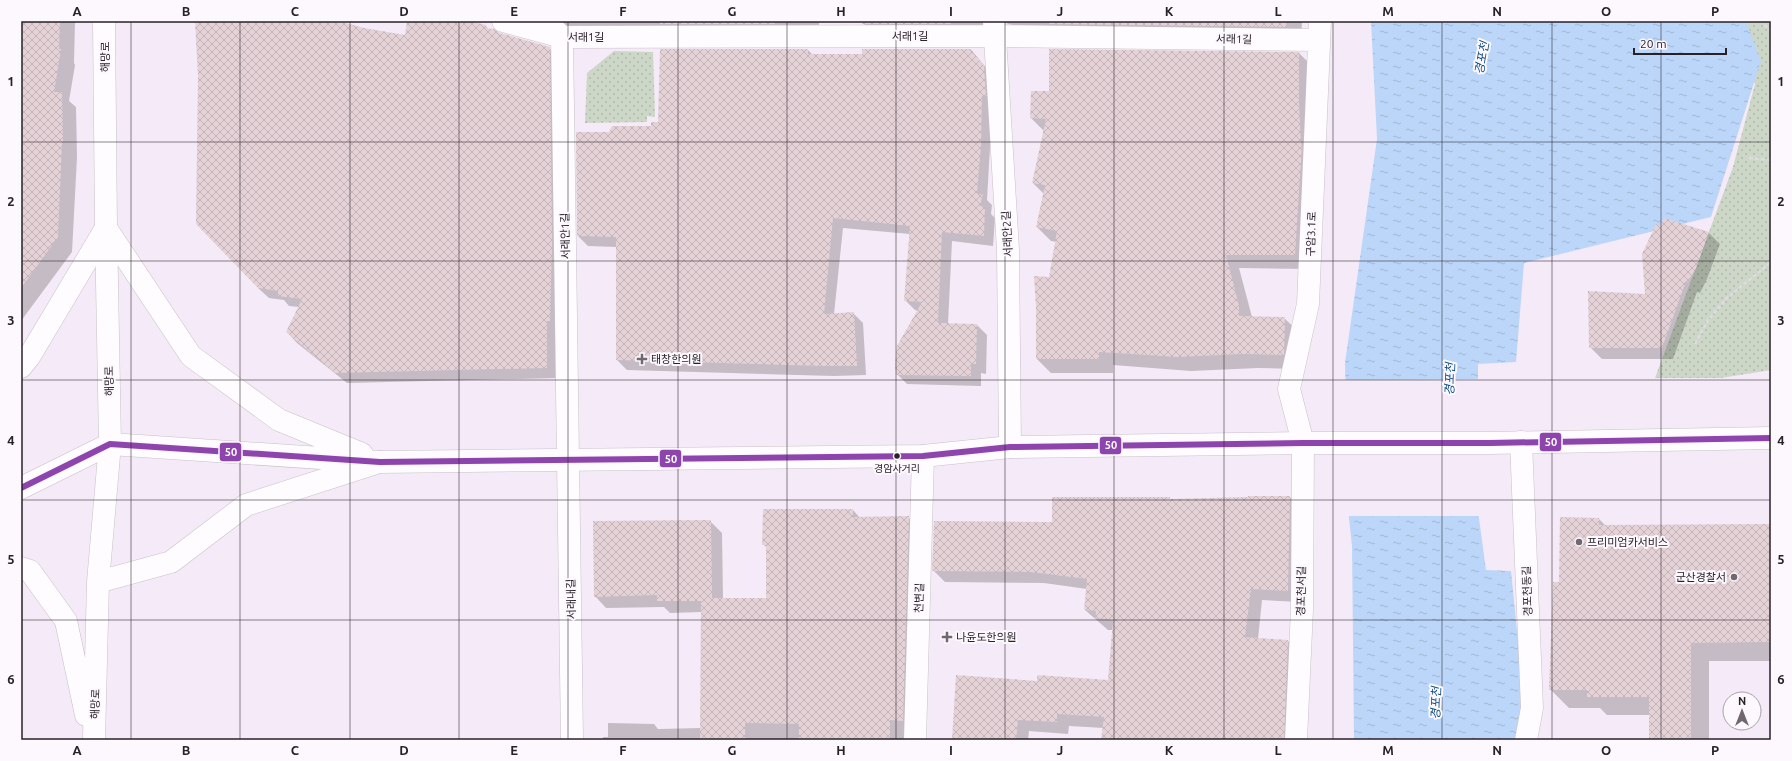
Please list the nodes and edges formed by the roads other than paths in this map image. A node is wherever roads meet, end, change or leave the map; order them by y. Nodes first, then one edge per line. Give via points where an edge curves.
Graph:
1 (104, 21) edge
2 (503, 21) edge
3 (545, 21) edge
4 (994, 28) edge
5 (1319, 30) edge
6 (562, 37) junction
7 (106, 228) junction
8 (21, 367) edge
9 (1771, 438) edge
10 (1521, 442) junction
11 (1312, 443) junction
12 (110, 444) junction
13 (1010, 448) junction
14 (924, 456) junction
15 (569, 459) junction
16 (380, 462) junction
17 (21, 488) edge
18 (21, 568) edge
19 (98, 582) junction
20 (93, 740) edge
21 (572, 740) edge
22 (914, 740) edge
23 (1296, 740) edge
24 (1526, 740) edge

1 - 7 street, 해망로
2 - 6 street, 서래1길
3 - 6 street
4 - 5 street, 서래1길
4 - 6 street, 서래1길
4 - 13 street, 서래안2길 via 1008,250
5 - 11 street, 구암3.1로 via 1308,304 1289,389
6 - 15 street, 서래안1길
7 - 8 street
7 - 12 street, 해망로
7 - 16 street via 191,356 279,420
9 - 10 street
10 - 11 street
10 - 24 street, 경포천동길 via 1532,708
11 - 13 street
11 - 23 street, 경포천서길
12 - 16 street
12 - 17 street
12 - 19 street, 해망로
13 - 14 street
14 - 15 street
14 - 22 street, 천변길
15 - 16 street
15 - 21 street, 서래내길
16 - 19 street via 246,505 171,562
18 - 20 street via 30,571 66,621
19 - 20 street, 해망로

